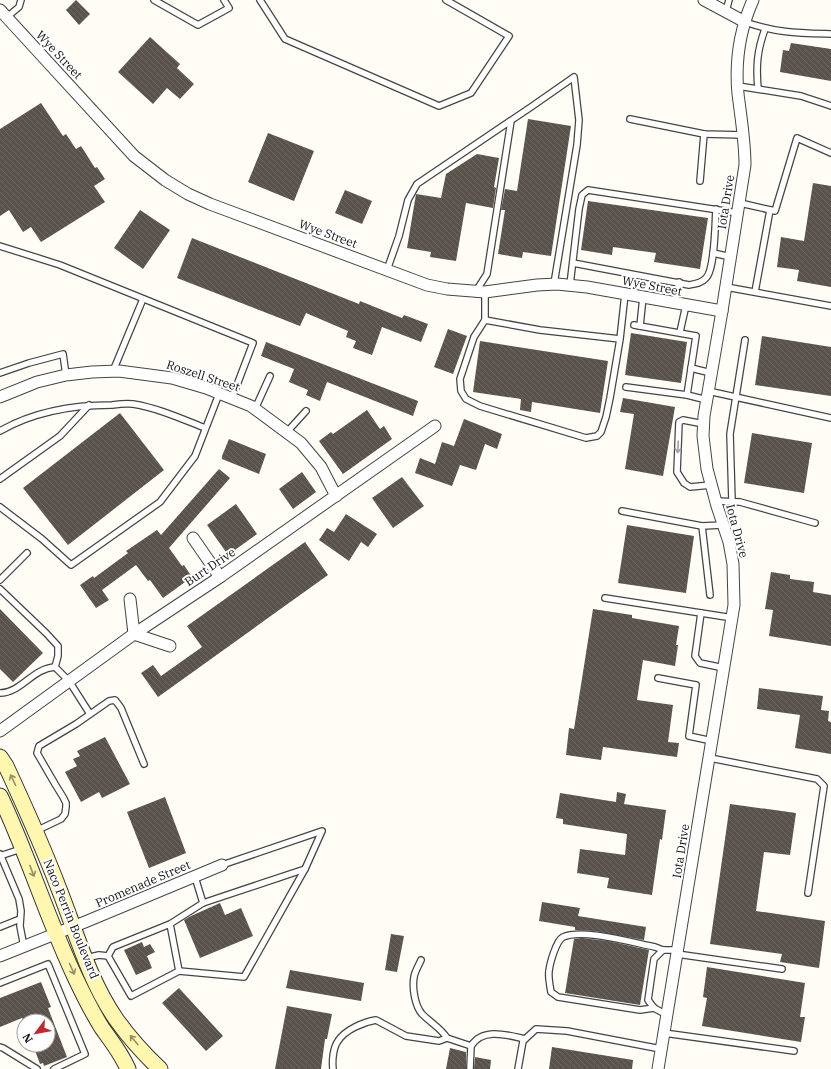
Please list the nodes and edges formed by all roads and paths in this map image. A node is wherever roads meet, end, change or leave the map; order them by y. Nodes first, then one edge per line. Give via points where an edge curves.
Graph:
1 (21, 0) edge
2 (154, 0) edge
3 (224, 0) edge
4 (260, 0) edge
5 (446, 0) edge
6 (704, 0) edge
7 (730, 0) edge
8 (753, 0) edge
9 (726, 11) junction
10 (3, 13) edge
11 (745, 22) junction
12 (765, 29) junction
13 (831, 34) edge
14 (738, 86) junction
15 (758, 89) junction
16 (831, 106) edge
17 (630, 119) dead end
18 (511, 121) junction
19 (704, 134) junction
20 (744, 135) junction
21 (831, 152) edge
22 (700, 181) dead end
23 (739, 208) junction
24 (716, 209) junction
25 (770, 210) junction
26 (0, 246) edge
27 (713, 253) junction
28 (731, 257) junction
29 (573, 263) junction
30 (387, 270) junction
31 (679, 282) junction
32 (554, 284) junction
33 (570, 285) junction
34 (726, 287) junction
35 (481, 291) junction
36 (755, 292) junction
37 (625, 294) junction
38 (643, 297) junction
39 (143, 299) junction
40 (680, 304) junction
41 (831, 306) edge
42 (722, 311) junction
43 (485, 320) junction
44 (680, 332) junction
45 (620, 339) junction
46 (745, 340) dead end
47 (691, 368) junction
48 (113, 371) junction
49 (711, 372) junction
50 (0, 373) edge
51 (66, 375) junction
52 (270, 376) dead end
53 (626, 387) dead end
54 (219, 394) junction
55 (687, 395) junction
56 (707, 395) junction
57 (0, 397) edge
58 (735, 397) junction
59 (232, 398) junction
60 (90, 405) junction
61 (255, 409) junction
62 (306, 411) dead end
63 (831, 418) edge
64 (704, 424) junction
65 (435, 426) dead end
66 (205, 428) junction
67 (0, 430) edge
68 (286, 433) junction
69 (0, 479) edge
70 (711, 485) junction
71 (336, 496) junction
72 (716, 501) junction
73 (732, 501) junction
74 (0, 507) edge
75 (622, 511) dead end
76 (815, 523) dead end
77 (724, 525) junction
78 (702, 526) junction
79 (193, 538) dead end
80 (26, 554) dead end
81 (220, 577) junction
82 (0, 580) edge
83 (0, 589) edge
84 (710, 595) dead end
85 (605, 598) dead end
86 (130, 599) dead end
87 (701, 613) junction
88 (733, 618) junction
89 (134, 634) junction
90 (170, 646) dead end
91 (55, 667) junction
92 (725, 668) junction
93 (658, 678) dead end
94 (69, 681) junction
95 (0, 693) edge
96 (90, 714) junction
97 (0, 731) edge
98 (712, 741) junction
99 (0, 757) edge
100 (710, 758) junction
101 (144, 764) dead end
102 (0, 796) edge
103 (36, 831) junction
104 (23, 848) junction
105 (0, 855) edge
106 (222, 865) joint
107 (305, 869) junction
108 (195, 876) junction
109 (808, 893) dead end
110 (203, 903) junction
111 (20, 919) junction
112 (170, 924) junction
113 (0, 927) edge
114 (74, 927) junction
115 (56, 934) junction
116 (24, 947) junction
117 (663, 950) junction
118 (677, 952) junction
119 (0, 956) edge
120 (108, 956) junction
121 (85, 959) junction
122 (421, 960) dead end
123 (782, 969) dead end
124 (179, 971) junction
125 (0, 982) edge
126 (654, 1008) junction
127 (667, 1015) junction
128 (664, 1033) junction
129 (447, 1038) junction
130 (525, 1039) junction
131 (471, 1046) junction
132 (0, 1048) edge
133 (661, 1049) junction
134 (794, 1052) dead end
135 (37, 1069) edge
136 (54, 1069) edge
137 (128, 1069) edge
138 (160, 1069) edge
139 (333, 1069) edge
140 (470, 1069) edge
141 (518, 1069) edge
142 (658, 1069) edge

1 - 10 lane via 19,7
2 - 3 lane via 198,25 229,8
4 - 5 lane via 285,39 439,106 471,93 509,36
6 - 9 street
7 - 9 lane
8 - 11 street, Iota Drive
9 - 11 street
10 - 30 street, Wye Street via 134,156 164,180 210,204
11 - 12 lane
11 - 14 street, Iota Drive via 739,53
12 - 13 lane
12 - 15 lane via 760,41 756,68
14 - 15 lane
14 - 20 street, Iota Drive
15 - 16 lane via 800,96
17 - 19 lane
18 - 30 lane via 416,184 408,200
18 - 32 lane via 574,76 579,127
18 - 35 lane via 487,274
19 - 20 lane
19 - 22 lane
20 - 23 street, Iota Drive via 745,165
21 - 25 lane via 797,138 775,212
23 - 24 lane
23 - 25 lane via 753,206
23 - 28 street, Iota Drive
24 - 27 lane
24 - 29 lane via 588,190 582,196
25 - 36 lane
26 - 39 lane via 60,265
27 - 28 lane
27 - 31 lane via 707,278 689,285
28 - 34 street, Iota Drive
29 - 31 lane
29 - 33 lane
30 - 35 street, Wye Street via 447,289
31 - 40 lane
32 - 33 street, Wye Street
32 - 35 street, Wye Street
33 - 37 street, Wye Street
34 - 36 lane
34 - 42 street, Iota Drive
35 - 43 lane
36 - 41 lane
37 - 38 street, Wye Street
37 - 45 lane
38 - 40 street, Wye Street
38 - 44 lane via 637,325
39 - 48 lane
39 - 59 lane via 253,343
40 - 42 street, Wye Street
40 - 44 lane
42 - 49 street, Iota Drive
43 - 45 lane via 540,330
43 - 45 lane via 474,337 460,380 461,391 466,399 480,406 586,438 597,436 601,432 610,398
44 - 47 lane via 696,336
46 - 58 lane
47 - 49 lane
47 - 55 lane
48 - 51 street, Roszell Street
48 - 54 street, Roszell Street via 172,378
49 - 56 street, Iota Drive
50 - 51 lane via 29,362 63,354
51 - 57 street, Roszell Street via 37,382
52 - 61 lane
53 - 55 lane
54 - 59 street, Roszell Street
54 - 66 lane
55 - 56 lane
56 - 58 lane
56 - 64 street, Iota Drive
58 - 63 lane
58 - 73 lane via 730,434
59 - 61 street, Roszell Street
60 - 66 lane via 132,404 162,411
60 - 67 lane via 44,413
60 - 69 lane via 60,436
61 - 68 street, Roszell Street
62 - 68 lane
64 - 70 street, Iota Drive via 706,469
64 -> 70 lane via 683,420 678,422 676,472 690,487
65 - 71 street, Burt Drive
66 - 74 lane via 194,456 160,502 71,565
68 - 71 street, Roszell Street via 300,443 320,468
70 - 72 street, Iota Drive
71 - 81 street, Burt Drive
72 - 73 lane
72 - 77 street, Iota Drive
73 - 76 lane
75 - 78 lane
77 - 78 lane
77 - 88 street, Iota Drive via 733,564
78 - 84 lane
79 - 81 street
80 - 82 lane
81 - 89 street, Burt Drive
83 - 91 lane via 58,646
85 - 87 lane
86 - 89 street
87 - 88 lane
87 - 92 lane via 695,656 700,663
88 - 92 street, Iota Drive
89 - 90 street
89 - 94 street, Burt Drive
91 - 94 lane
91 - 95 lane via 46,667 9,692
92 - 98 street, Iota Drive
93 - 98 lane via 696,685 689,736
94 - 96 lane
94 - 97 street, Burt Drive
96 - 101 lane via 108,701 115,700 121,708
96 - 103 lane via 39,746 37,753 63,796 66,807 61,819
98 - 100 street, Iota Drive
103 -> 99 main road, Naco Perrin Boulevard
100 - 109 lane via 817,779 824,786
100 - 118 street, Iota Drive
102 - 104 main road, Naco Perrin Boulevard
103 - 114 main road, Naco Perrin Boulevard
104 - 105 lane
104 -> 115 main road, Naco Perrin Boulevard
105 - 111 lane via 19,899
106 - 107 lane via 322,831
106 - 108 street, Promenade Street
107 - 110 lane
107 - 124 lane via 244,977
108 - 110 lane
108 - 114 street, Promenade Street
110 - 112 lane
111 - 113 lane
111 - 116 lane
112 - 120 lane via 113,947
112 - 124 lane
114 - 115 street, Promenade Street
114 - 121 main road, Naco Perrin Boulevard
115 - 116 street, Promenade Street
115 -> 137 main road, Naco Perrin Boulevard via 89,1005
116 - 119 street, Promenade Street
117 - 118 lane
117 - 126 lane via 654,959 648,1000
117 - 126 lane via 591,935 573,934 562,938 556,945 548,972 551,992 558,997 640,1010
118 - 123 lane
118 - 127 street, Iota Drive
120 - 121 lane via 99,955
120 - 124 lane via 131,996
138 -> 121 main road, Naco Perrin Boulevard via 116,1018
122 - 129 lane via 414,982 418,1007
125 - 136 lane via 48,964 85,1054
126 - 127 lane
127 - 128 street, Iota Drive
128 - 133 street, Iota Drive
128 - 134 lane
129 - 131 lane
129 - 139 lane via 439,1041 406,1036 380,1021 372,1020 338,1040 332,1062
130 - 131 lane via 490,1033
130 - 133 lane via 536,1029 567,1031
130 - 141 lane
131 - 140 lane
132 - 135 lane
133 - 142 street, Iota Drive

